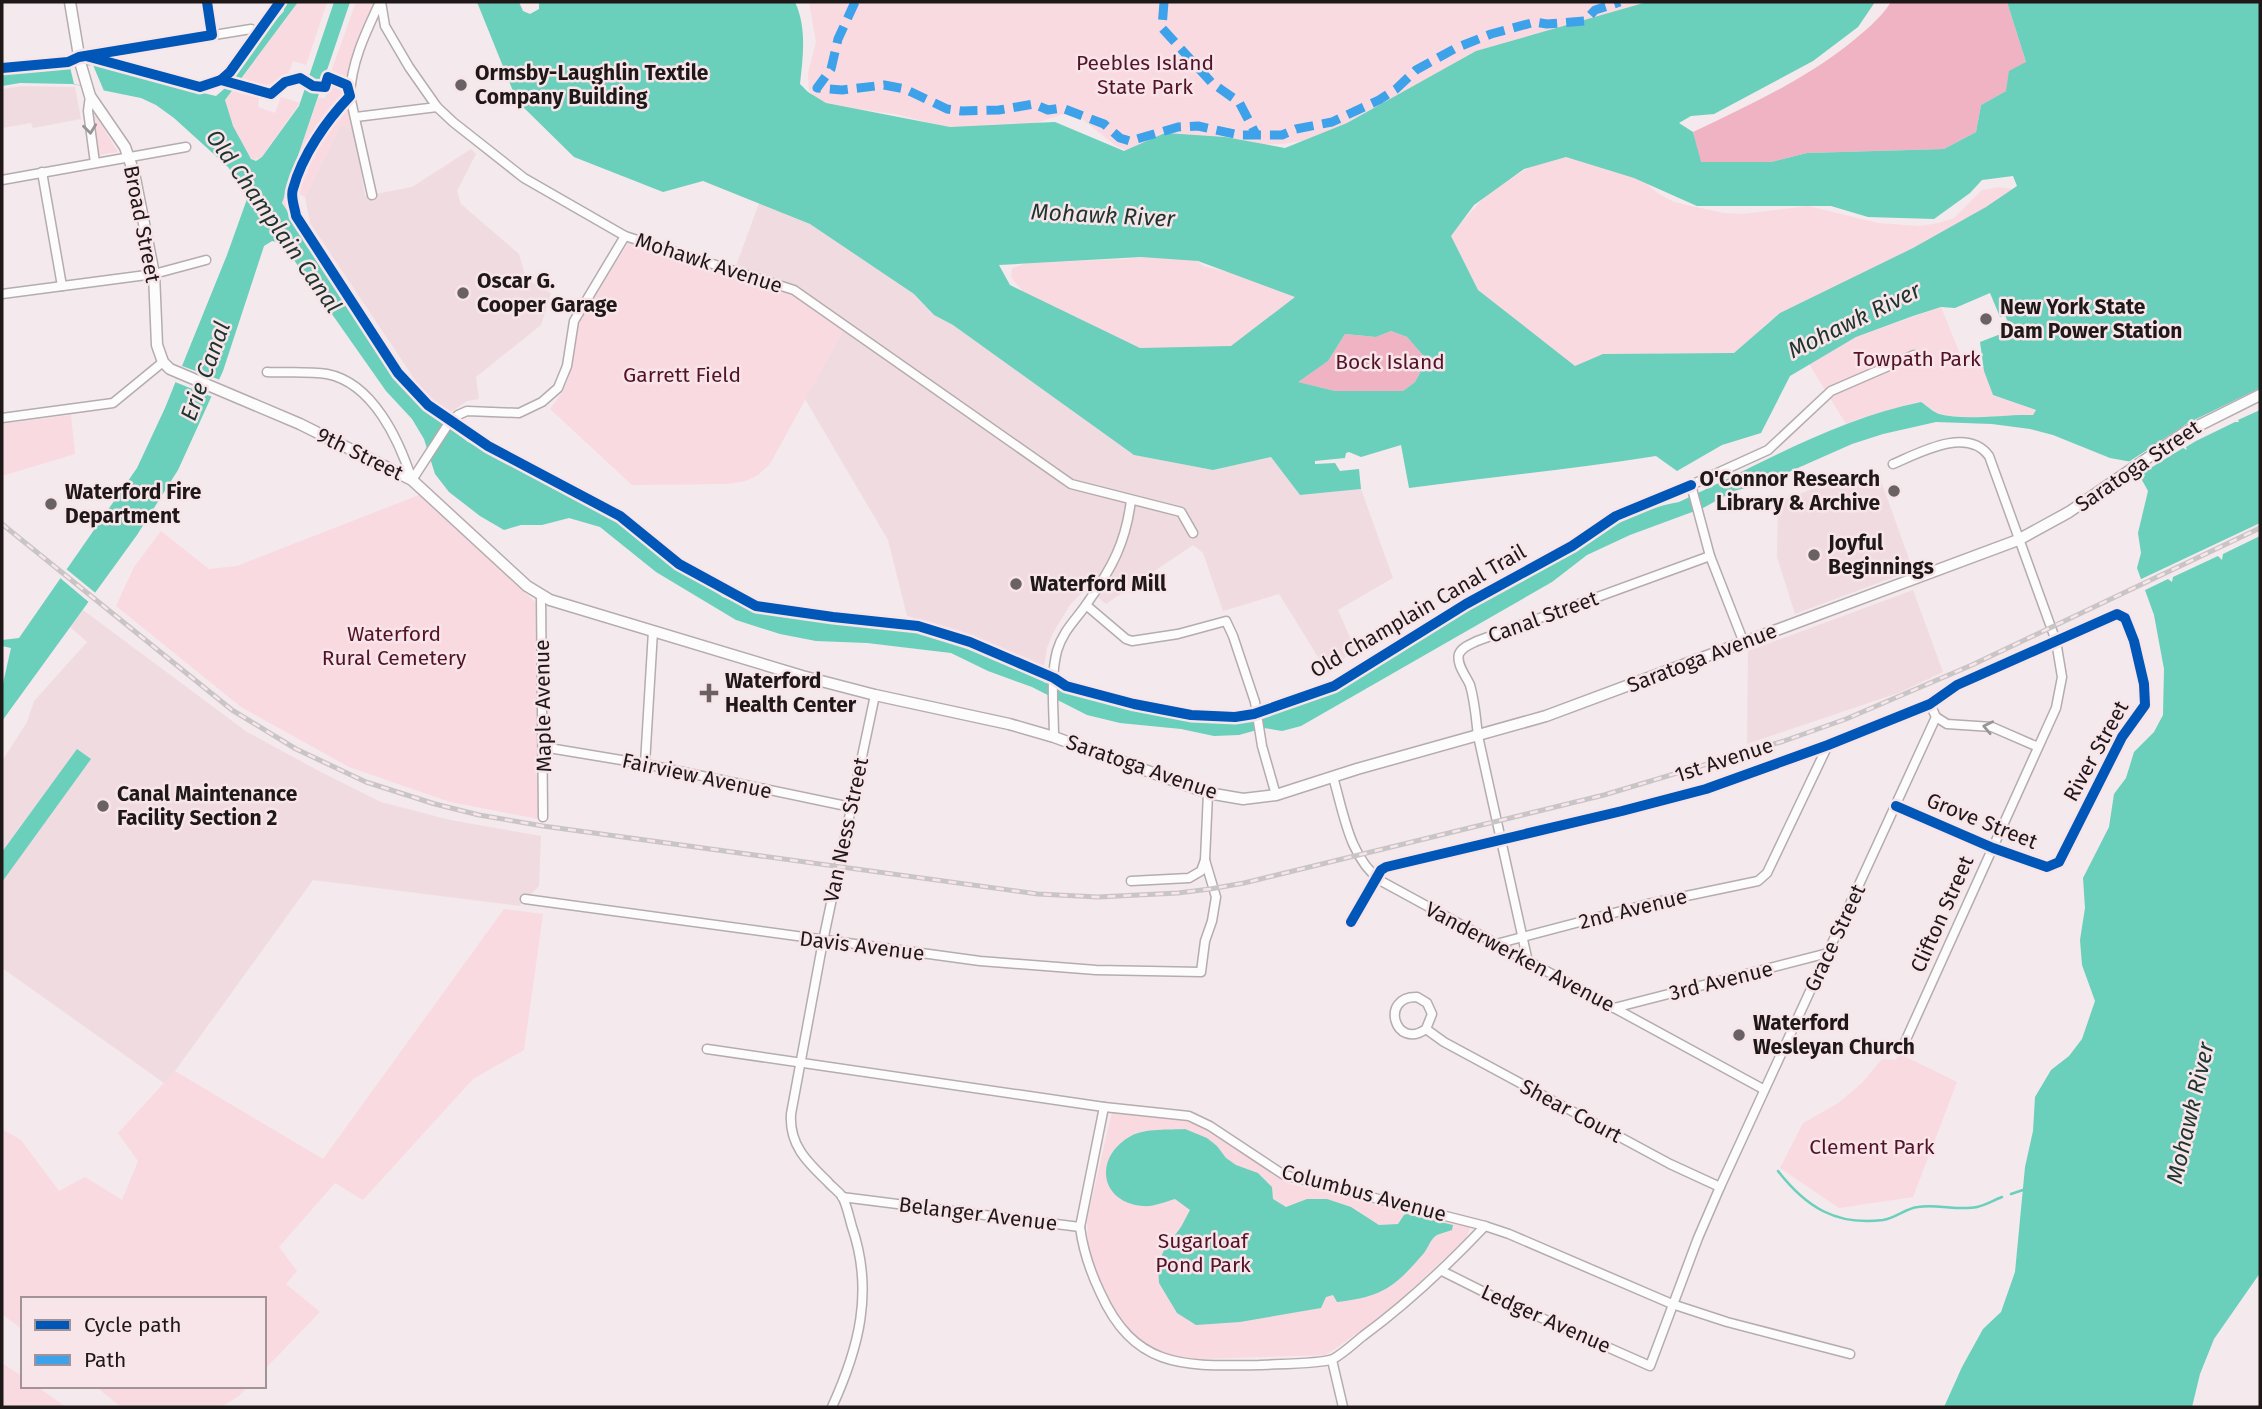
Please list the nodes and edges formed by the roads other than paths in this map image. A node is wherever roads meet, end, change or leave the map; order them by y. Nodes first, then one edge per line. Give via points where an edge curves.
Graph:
1 (70, 2) edge
2 (207, 2) edge
3 (380, 2) edge
4 (251, 29) dead end
5 (212, 35) junction
6 (82, 58) junction
7 (228, 82) dead end
8 (90, 96) junction
9 (437, 107) junction
10 (356, 117) junction
11 (186, 147) dead end
12 (129, 157) junction
13 (95, 163) junction
14 (43, 173) junction
15 (2, 180) edge
16 (372, 195) dead end
17 (625, 236) junction
18 (206, 260) dead end
19 (154, 274) junction
20 (62, 286) junction
21 (2, 294) edge
22 (1914, 355) dead end
23 (167, 365) junction
24 (267, 372) dead end
25 (2260, 395) edge
26 (2, 418) edge
27 (1893, 464) dead end
28 (412, 480) junction
29 (1130, 500) junction
30 (1193, 533) dead end
31 (2018, 540) junction
32 (1710, 556) junction
33 (541, 595) junction
34 (1086, 605) junction
35 (2117, 614) joint
36 (653, 631) junction
37 (2056, 641) junction
38 (1744, 643) junction
39 (875, 695) junction
40 (1930, 704) junction
41 (1936, 717) junction
42 (1478, 736) junction
43 (1054, 737) junction
44 (1828, 745) junction
45 (543, 747) junction
46 (2038, 747) junction
47 (645, 764) junction
48 (1334, 777) junction
49 (1208, 793) junction
50 (1276, 794) junction
51 (1896, 806) junction
52 (851, 807) junction
53 (543, 817) dead end
54 (1501, 840) junction
55 (1993, 848) junction
56 (1205, 860) junction
57 (2053, 866) joint
58 (1377, 878) junction
59 (1131, 881) dead end
60 (525, 899) dead end
61 (1352, 922) dead end
62 (1522, 937) junction
63 (823, 941) junction
64 (1496, 944) junction
65 (1828, 953) junction
66 (1528, 961) junction
67 (1614, 1008) junction
68 (1426, 1029) junction
69 (1904, 1044) dead end
70 (707, 1049) dead end
71 (800, 1064) junction
72 (1763, 1089) junction
73 (1104, 1107) junction
74 (1720, 1187) junction
75 (842, 1197) junction
76 (1485, 1226) junction
77 (1080, 1227) junction
78 (1442, 1271) junction
79 (1672, 1304) junction
80 (1850, 1354) dead end
81 (1332, 1360) junction
82 (1650, 1366) joint
83 (832, 1407) edge
84 (1343, 1407) edge

1 - 6 main road, Broad Street
2 - 5 street
3 - 9 street, Mohawk Avenue via 385,26
3 - 10 street via 357,55 351,83
4 - 5 street
5 - 6 street
6 - 7 street via 200,87
6 - 8 main road, Broad Street
8 - 12 main road, Broad Street
8 -> 13 street, Broad Street
9 - 10 street
9 - 17 street, Mohawk Avenue via 524,178
10 - 16 street
11 - 12 street
12 - 13 street
12 - 19 main road, Broad Street
13 - 14 street
14 - 15 street
14 - 20 street
17 - 28 street via 574,321 567,366 558,388 519,413 467,411 449,423
17 - 29 street, Mohawk Avenue via 794,290 1071,484
18 - 19 street
19 - 20 street
19 - 23 main road, Broad Street via 157,345
20 - 21 street
22 - 32 street via 1831,391 1768,450 1692,488
23 - 26 street via 113,403
23 - 28 main road, 9th Street
24 - 28 street, 9th Street via 326,374 351,383 383,419
25 - 31 main road, Saratoga Street via 2183,433 2069,512
27 - 31 street, Clifton Street via 1936,445 1966,443 1983,448
28 - 33 main road, Saratoga Avenue
29 - 30 street, Mohawk Avenue via 1181,512
29 - 34 street via 1128,523 1115,560
31 - 37 street, Clifton Street
31 - 38 main road, Saratoga Avenue
32 - 38 street
32 - 42 street, Canal Street via 1461,650 1458,661 1472,694
33 - 36 main road, Saratoga Avenue
33 - 45 street, Maple Avenue
34 - 43 street via 1074,617 1057,653
34 - 50 street via 1132,641 1226,621 1256,709
35 - 37 street, 1st Avenue
35 - 57 street, River Street via 2124,618 2134,641 2145,705 2122,737
36 - 39 main road, Saratoga Avenue
36 - 47 street
37 - 40 street, 1st Avenue via 1957,685
37 - 46 street, Clifton Street via 2060,696
38 - 42 main road, Saratoga Avenue via 1579,705
39 - 43 main road, Saratoga Avenue
39 - 52 street, Van Ness Street
40 - 41 street
40 - 44 street, 1st Avenue
46 -> 41 street via 1992,727 1947,724
41 - 51 street, Grace Street
42 - 48 main road, Saratoga Avenue
42 - 54 street
43 - 49 main road, Saratoga Avenue
44 - 54 street, 1st Avenue via 1706,789
44 - 62 street, 2nd Avenue via 1767,873 1758,881
45 - 47 street, Fairview Avenue
45 - 53 street, Maple Avenue
46 - 55 street, Clifton Street
47 - 52 street, Fairview Avenue
48 - 50 main road, Saratoga Avenue
48 - 58 street, Vanderwerken Avenue via 1358,855
49 - 50 main road, Saratoga Avenue via 1243,799
49 - 56 street
51 - 55 street, Grove Street
51 - 65 street, Grace Street
52 - 63 street, Van Ness Street
54 - 58 street, 1st Avenue via 1386,867
54 - 62 street
55 - 57 street, Grove Street
55 - 69 street, Clifton Street
56 - 59 street via 1201,871 1189,878
56 - 63 street, Davis Avenue via 1216,897 1201,972 1036,967
58 - 61 street
58 - 64 street, Vanderwerken Avenue
60 - 63 street, Davis Avenue
62 - 64 street, 2nd Avenue
62 - 66 street
63 - 71 street, Van Ness Street
64 - 66 street, Vanderwerken Avenue
65 - 67 street, 3rd Avenue
65 - 72 street, Grace Street
66 - 67 street, Vanderwerken Avenue
67 - 72 street, Vanderwerken Avenue
68 - 68 street, Shear Court via 1413,1034 1399,1028 1394,1014 1401,1001 1417,997 1427,1003 1432,1014
68 - 74 street, Shear Court
70 - 71 street, Columbus Avenue
71 - 73 street, Columbus Avenue
71 - 75 street, Van Ness Street via 791,1114 794,1142
72 - 74 street, Grace Street
73 - 76 street, Columbus Avenue via 1189,1116 1284,1175
73 - 77 street
74 - 79 street, Grace Street
75 - 77 street, Belanger Avenue
75 - 83 street via 859,1246 864,1305 845,1379
76 - 78 street
76 - 79 street, Columbus Avenue
77 - 81 street, Belanger Avenue via 1088,1266 1105,1303 1123,1331 1149,1353 1208,1366
78 - 81 street
78 - 82 street, Ledger Avenue
79 - 80 street, Columbus Avenue
79 - 82 street, Grace Street
81 - 84 street

